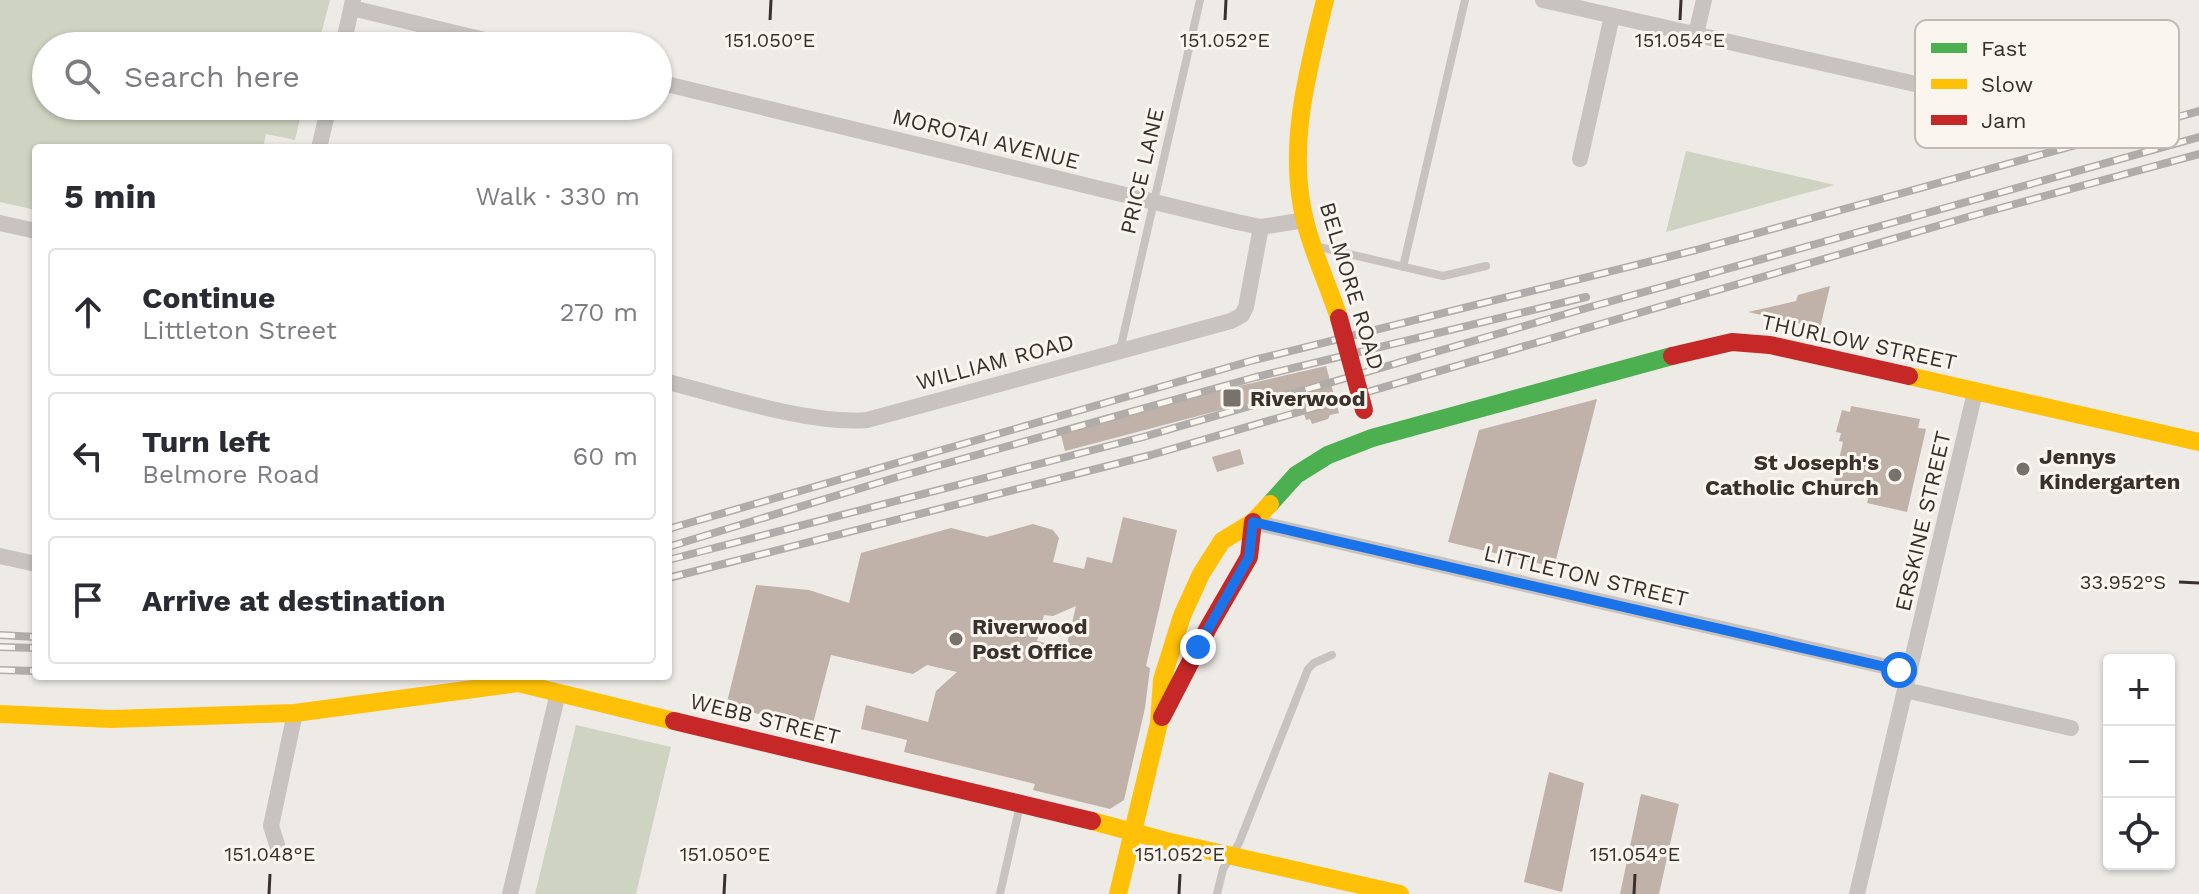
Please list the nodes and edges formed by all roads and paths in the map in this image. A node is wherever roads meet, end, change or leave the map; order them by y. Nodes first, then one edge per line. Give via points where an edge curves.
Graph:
1 (1200, 0) edge
2 (1325, 0) edge
3 (1465, 0) edge
4 (1543, 0) edge
5 (1704, 0) edge
6 (352, 4) edge
7 (1612, 16) junction
8 (346, 32) edge
9 (457, 32) edge
10 (1696, 34) junction
11 (1915, 84) edge
12 (672, 85) edge
13 (326, 120) edge
14 (320, 144) edge
15 (1580, 159) dead end
16 (1153, 202) junction
17 (1305, 220) junction
18 (0, 223) edge
19 (1261, 227) junction
20 (32, 230) edge
21 (1314, 245) junction
22 (1486, 266) dead end
23 (1403, 267) junction
24 (1120, 351) junction
25 (672, 383) edge
26 (1975, 392) junction
27 (1372, 438) junction
28 (2199, 442) edge
29 (1253, 522) junction
30 (0, 556) edge
31 (32, 563) edge
32 (1332, 655) dead end
33 (1910, 672) junction
34 (1905, 690) junction
35 (558, 693) junction
36 (295, 713) junction
37 (0, 714) edge
38 (1159, 723) junction
39 (2071, 728) dead end
40 (1020, 805) junction
41 (1133, 832) junction
42 (279, 851) dead end
43 (1232, 856) junction
44 (510, 894) edge
45 (1000, 894) edge
46 (1118, 894) edge
47 (1217, 894) edge
48 (1400, 894) edge
49 (1857, 894) edge

1 - 16 lane, PRICE LANE
2 - 17 street, BELMORE ROAD via 1299,117 1298,176
3 - 23 lane
4 - 7 street
5 - 10 street
6 - 8 street
6 - 9 street
7 - 10 street
7 - 15 street
10 - 11 street
12 - 16 street, MOROTAI AVENUE
13 - 14 street
16 - 19 street, MOROTAI AVENUE
16 - 24 lane, PRICE LANE
17 - 19 street, MOROTAI AVENUE
17 - 21 street, BELMORE ROAD
18 - 20 street
19 - 24 street, WILLIAM ROAD via 1242,315
21 - 23 lane
21 - 27 street, BELMORE ROAD, bridge
22 - 23 lane via 1443,276
24 - 25 street, WILLIAM ROAD via 867,420 820,418
26 - 27 street, THURLOW STREET via 1770,345 1732,342
26 - 28 street, THURLOW STREET
26 - 33 street, ERSKINE STREET
27 - 29 street via 1308,467
29 - 33 street, LITTLETON STREET
29 - 38 street via 1249,557
29 - 38 street via 1222,541 1191,596 1162,680
30 - 31 street
32 - 43 lane via 1308,669
33 - 34 street, ERSKINE STREET
34 - 39 street
34 - 49 street, ERSKINE STREET
35 - 36 street, WEBB STREET via 518,683
35 - 40 street, WEBB STREET
35 - 44 street
36 - 37 street, WEBB STREET via 111,719
36 - 42 street via 271,826
38 - 41 street
40 - 41 street, WEBB STREET
40 - 45 lane
41 - 43 street, WEBB STREET
41 - 46 street
43 - 47 lane
43 - 48 street, WEBB STREET

